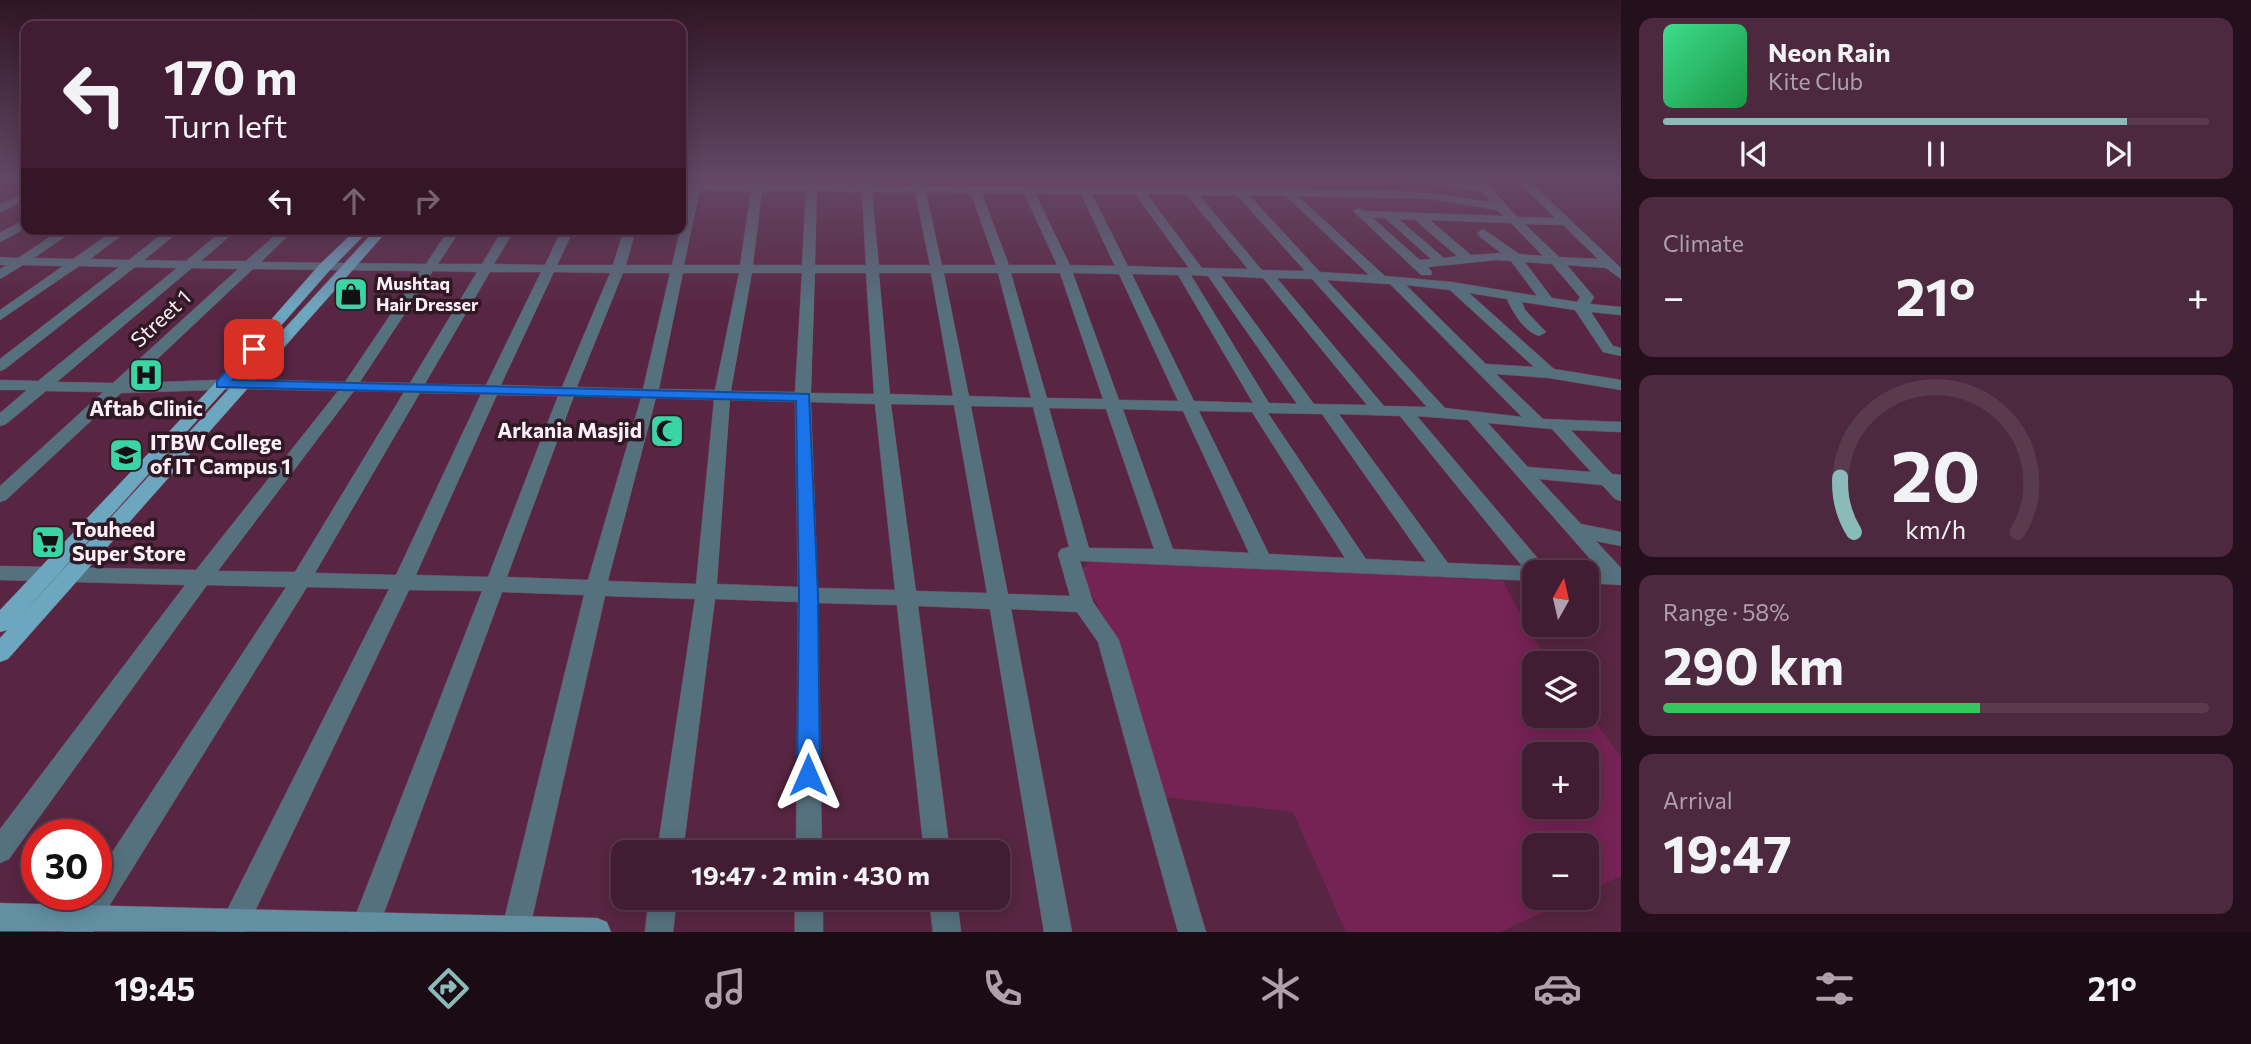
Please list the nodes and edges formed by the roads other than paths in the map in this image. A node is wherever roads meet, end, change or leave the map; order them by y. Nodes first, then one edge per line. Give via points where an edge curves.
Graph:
1 (691, 221) edge
2 (752, 221) edge
3 (810, 221) edge
4 (870, 221) edge
5 (927, 221) edge
6 (983, 221) edge
7 (1037, 221) edge
8 (1101, 221) edge
9 (1164, 221) edge
10 (1217, 221) edge
11 (1272, 221) edge
12 (1322, 221) edge
13 (1370, 221) edge
14 (1395, 221) edge
15 (1420, 221) edge
16 (1516, 221) edge
17 (1557, 221) edge
18 (1566, 222) joint
19 (21, 226) edge
20 (1483, 233) dead end
21 (61, 235) edge
22 (116, 235) edge
23 (168, 235) edge
24 (225, 235) edge
25 (282, 235) edge
26 (358, 235) edge
27 (377, 235) edge
28 (451, 235) edge
29 (505, 235) edge
30 (565, 235) edge
31 (628, 235) edge
32 (0, 238) edge
33 (1515, 257) junction
34 (1468, 259) junction
35 (1554, 259) junction
36 (0, 261) edge
37 (20, 261) junction
38 (1442, 262) junction
39 (77, 263) junction
40 (132, 263) junction
41 (190, 264) junction
42 (1418, 264) junction
43 (1609, 264) junction
44 (250, 265) junction
45 (349, 266) junction
46 (325, 267) junction
47 (428, 267) junction
48 (484, 268) junction
49 (548, 268) junction
50 (618, 269) junction
51 (679, 269) junction
52 (746, 269) junction
53 (807, 269) junction
54 (874, 269) junction
55 (937, 269) junction
56 (1004, 270) junction
57 (1066, 271) junction
58 (1126, 272) junction
59 (1183, 273) junction
60 (1206, 273) junction
61 (0, 275) edge
62 (1621, 275) edge
63 (1264, 276) junction
64 (1320, 278) junction
65 (1388, 280) junction
66 (1447, 286) junction
67 (1513, 296) junction
68 (1548, 302) junction
69 (1581, 308) junction
70 (1621, 311) edge
71 (0, 317) edge
72 (1539, 332) dead end
73 (1621, 352) edge
74 (0, 366) edge
75 (1481, 368) junction
76 (1549, 373) junction
77 (222, 384) junction
78 (243, 384) junction
79 (1614, 384) edge
80 (0, 385) edge
81 (41, 386) junction
82 (350, 386) junction
83 (117, 388) junction
84 (416, 388) junction
85 (491, 390) junction
86 (568, 391) junction
87 (649, 393) junction
88 (722, 395) junction
89 (803, 397) junction
90 (1621, 398) edge
91 (882, 399) junction
92 (960, 401) junction
93 (1039, 403) junction
94 (1115, 405) junction
95 (1189, 407) junction
96 (1261, 408) junction
97 (1318, 410) junction
98 (1380, 411) junction
99 (1405, 412) junction
100 (1440, 412) junction
101 (1474, 417) junction
102 (0, 421) edge
103 (1538, 424) junction
104 (1557, 425) junction
105 (1621, 427) edge
106 (1525, 472) junction
107 (1613, 480) edge
108 (1621, 495) edge
109 (0, 496) edge
110 (1576, 530) junction
111 (1621, 539) edge
112 (1081, 554) junction
113 (1166, 555) junction
114 (1262, 560) junction
115 (1525, 560) edge
116 (1359, 564) junction
117 (1441, 568) junction
118 (1522, 572) edge
119 (0, 573) edge
120 (44, 575) junction
121 (69, 575) junction
122 (1600, 577) edge
123 (201, 578) junction
124 (1619, 578) edge
125 (301, 580) junction
126 (403, 582) junction
127 (494, 585) junction
128 (597, 588) junction
129 (706, 591) junction
130 (808, 595) junction
131 (907, 598) junction
132 (999, 601) junction
133 (1083, 604) junction
134 (0, 624) edge
135 (0, 653) edge
136 (672, 840) edge
137 (809, 840) edge
138 (936, 840) edge
139 (0, 850) edge
140 (662, 910) edge
141 (809, 910) edge
142 (944, 910) edge
143 (0, 917) edge
144 (81, 926) edge
145 (232, 927) edge
146 (364, 929) edge
147 (515, 931) edge
148 (597, 932) edge
149 (659, 932) edge
150 (809, 932) edge
151 (947, 932) edge
152 (1058, 932) edge
153 (1192, 932) edge

1 - 51 street
2 - 52 street
3 - 53 street
4 - 54 street
5 - 55 street
6 - 56 street
7 - 57 street
8 - 58 street
9 - 60 street
10 - 63 street
11 - 64 street
12 - 65 street
13 - 42 street
14 - 38 street
15 - 34 street
16 - 35 street
17 - 18 street
18 - 43 street
19 - 32 street
20 - 33 street
21 - 37 street
22 - 39 street
23 - 40 street
24 - 41 street
25 - 44 street, Street 1
26 - 46 main road
27 - 45 main road
28 - 47 street
29 - 48 street
30 - 49 street
31 - 50 street
33 - 34 street
33 - 35 street
33 - 68 street
34 - 38 street
35 - 43 street
35 - 69 street via 1587,297
36 - 37 street
37 - 39 street
37 - 61 street
38 - 42 street
39 - 40 street
39 - 71 street
40 - 41 street
40 - 74 street
41 - 44 street
41 - 81 street
42 - 66 street
43 - 62 street
44 - 46 street
44 - 83 street, Street 1
45 - 46 street
45 - 47 street
45 - 78 main road
46 - 77 main road
47 - 48 street
47 - 82 street
48 - 49 street
48 - 84 street
49 - 50 street
49 - 85 street
50 - 51 street
50 - 86 street
51 - 52 street
51 - 87 street
52 - 53 street
52 - 88 street
53 - 54 street
53 - 89 street
54 - 55 street
54 - 91 street
55 - 56 street
55 - 92 street
56 - 57 street
56 - 93 street
57 - 58 street
57 - 94 street
58 - 59 street
58 - 95 street
59 - 60 street
59 - 96 street
60 - 63 street
60 - 97 street
63 - 64 street
63 - 98 street
64 - 65 street
64 - 100 street
65 - 66 street
65 - 75 street
66 - 67 street
66 - 76 street
67 - 68 street
67 - 72 street via 1519,311
68 - 69 street
69 - 70 street
69 - 73 street via 1608,349
75 - 76 street
75 - 103 street
76 - 79 street
77 - 78 street
77 - 83 street
77 - 120 main road
78 - 82 street
78 - 121 main road
79 - 90 street
80 - 81 street
81 - 83 street
81 - 102 street
82 - 84 street
82 - 123 street
83 - 109 street, Street 1
84 - 85 street
84 - 125 street
85 - 86 street
85 - 126 street
86 - 87 street
86 - 127 street
87 - 88 street
87 - 128 street
88 - 89 street
88 - 129 street
89 - 91 street
89 - 130 street
91 - 92 street
91 - 131 street
92 - 93 street
92 - 132 street
93 - 94 street
93 - 112 street
94 - 95 street
94 - 113 street
95 - 96 street
95 - 114 street
96 - 97 street
96 - 116 street
97 - 98 street
97 - 117 street
98 - 99 street
99 - 100 street
99 - 115 street
100 - 101 street
101 - 103 street
101 - 106 street
103 - 104 street
104 - 105 street
104 - 107 street
106 - 107 street
106 - 110 street
107 - 108 street
110 - 111 street
110 - 124 street
112 - 113 street
112 - 133 street via 1068,554
113 - 114 street
114 - 116 street
116 - 117 street
117 - 118 street
119 - 120 street
120 - 121 street
120 - 134 main road
121 - 123 street
121 - 135 main road
122 - 124 street
123 - 125 street
123 - 139 street
125 - 126 street
125 - 144 street
126 - 127 street
126 - 145 street
127 - 128 street
127 - 146 street
128 - 129 street
128 - 147 street
129 - 130 street
129 - 136 street
130 - 131 street
130 - 137 street
131 - 132 street
131 - 138 street
132 - 133 street
132 - 152 street
133 - 153 street via 1108,640
140 - 149 street
141 - 150 street
142 - 151 street
143 - 144 street
144 - 145 street
145 - 146 street
146 - 147 street
147 - 148 street

